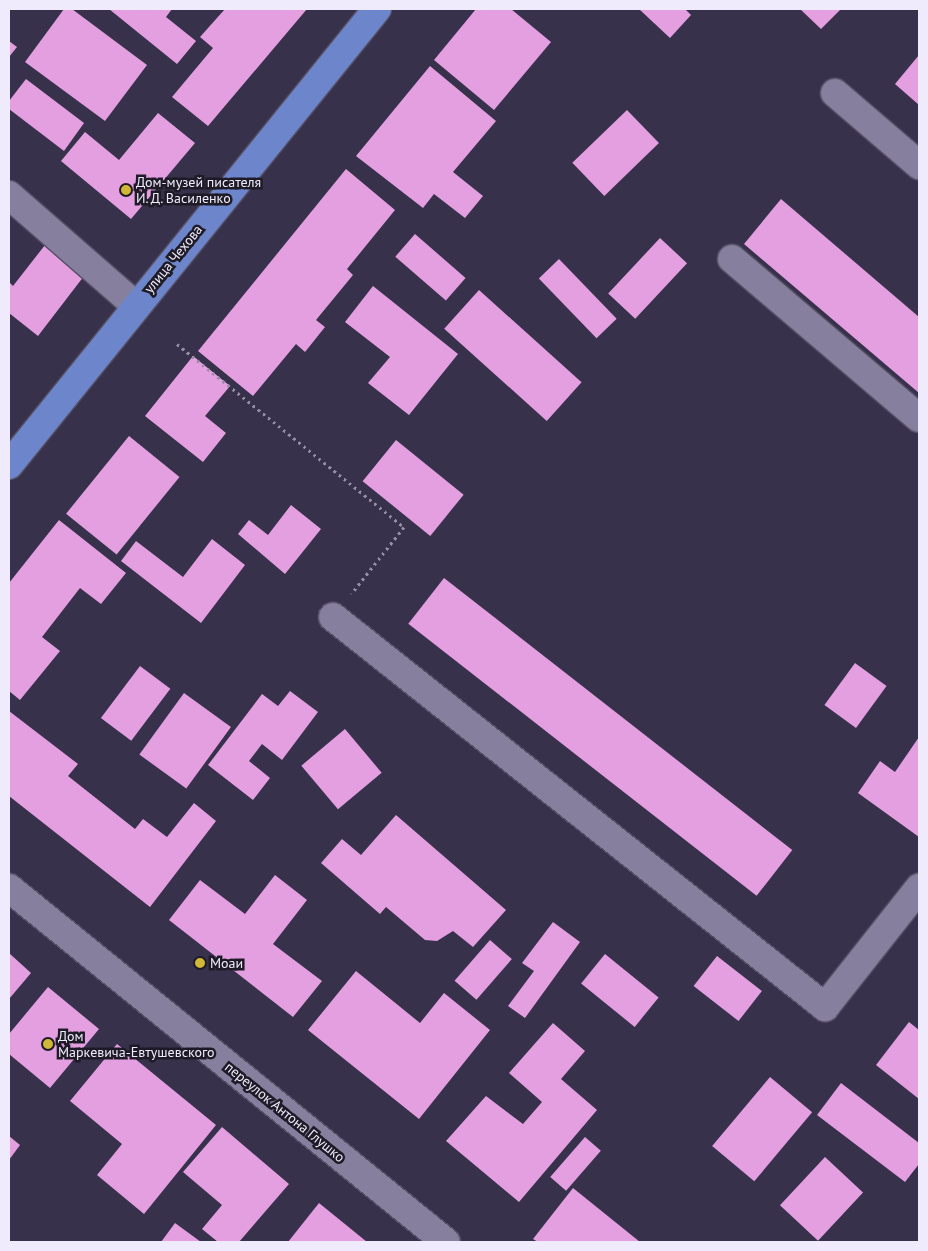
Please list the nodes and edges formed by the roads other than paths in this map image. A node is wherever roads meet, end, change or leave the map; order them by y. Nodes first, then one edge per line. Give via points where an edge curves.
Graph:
1 (377, 9) edge
2 (835, 93) dead end
3 (919, 165) edge
4 (9, 195) edge
5 (732, 258) dead end
6 (135, 305) junction
7 (919, 418) edge
8 (9, 464) edge
9 (333, 616) road end
10 (9, 888) edge
11 (919, 888) edge
12 (446, 1242) edge

1 - 6 main road, улица Чехова
2 - 3 street
4 - 6 street
5 - 7 street
6 - 8 main road, улица Чехова
9 - 11 street via 825,1007
10 - 12 street, переулок Антона Глушко

